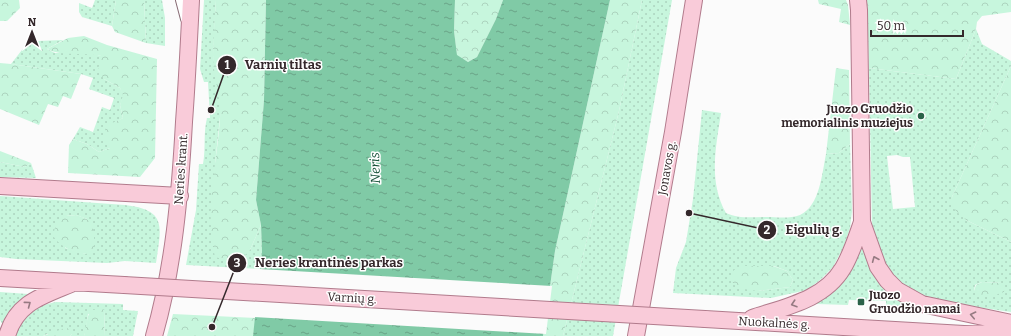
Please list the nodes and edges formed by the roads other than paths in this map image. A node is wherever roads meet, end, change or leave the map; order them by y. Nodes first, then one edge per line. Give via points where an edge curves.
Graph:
1 (181, 0) edge
2 (191, 0) edge
3 (694, 0) edge
4 (858, 0) edge
5 (190, 35) junction
6 (0, 186) edge
7 (180, 196) junction
8 (862, 222) junction
9 (3, 276) edge
10 (74, 282) junction
11 (705, 319) joint
12 (742, 321) junction
13 (779, 323) junction
14 (1011, 323) edge
15 (1011, 332) edge
16 (969, 335) edge
17 (8, 336) edge
18 (154, 336) edge
19 (636, 336) edge
20 (792, 336) edge

1 - 5 street
2 - 5 main road, Neries krant.
3 - 19 main road, Jonavos g. via 671,146
4 - 8 main road
5 - 7 main road, Neries krant.
6 - 7 main road
7 - 18 main road, Neries krant. via 174,247
8 -> 12 main road via 844,267 826,288 804,301
14 -> 8 main road via 922,304 902,293 887,280 878,267
9 - 10 main road, Varnių g.
10 - 11 main road, Varnių g., bridge
17 -> 10 main road via 17,314 28,304
11 - 12 main road, Nuokalnės g.
12 - 13 main road, Nuokalnės g.
13 - 16 main road, Nuokalnės g.
13 - 20 main road
15 - 16 main road, Nuokalnės g.

